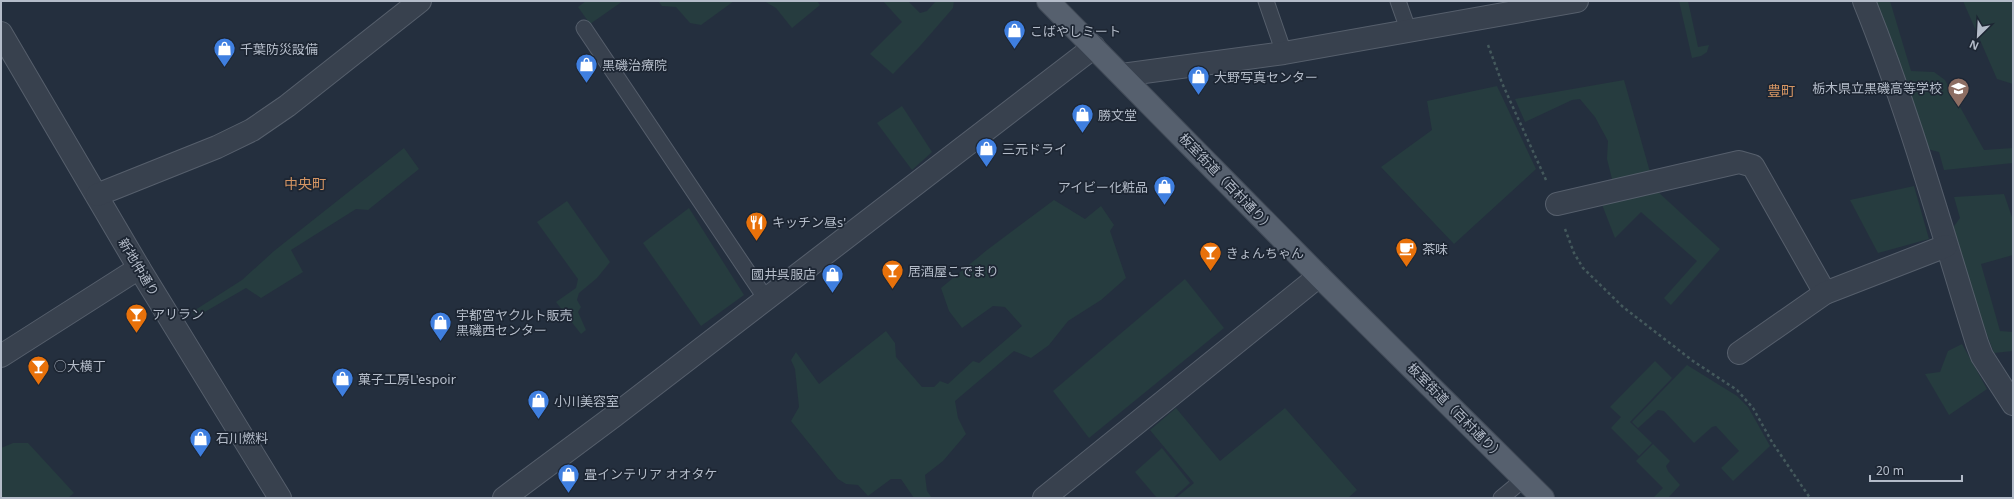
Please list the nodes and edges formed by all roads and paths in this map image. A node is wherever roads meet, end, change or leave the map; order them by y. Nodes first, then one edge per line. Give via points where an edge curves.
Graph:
1 (420, 1) edge
2 (1048, 1) edge
3 (1266, 1) edge
4 (1398, 1) edge
5 (1577, 1) edge
6 (1864, 1) edge
7 (1538, 5) edge
8 (1479, 18) junction
9 (584, 28) dead end
10 (1409, 32) junction
11 (1, 33) edge
12 (1094, 47) junction
13 (1284, 53) junction
14 (1122, 75) junction
15 (97, 195) junction
16 (1557, 204) junction
17 (1946, 246) junction
18 (139, 268) junction
19 (1319, 276) junction
20 (1825, 294) junction
21 (766, 299) junction
22 (1739, 353) dead end
23 (1, 356) edge
24 (2013, 404) edge
25 (1524, 479) junction
26 (280, 498) edge
27 (504, 498) edge
28 (1044, 498) edge
29 (1501, 498) edge
30 (1543, 498) edge
31 (1810, 498) edge

1 - 15 street via 287,106 252,130 217,147
2 - 12 main road, 板室街道（百村通り）
3 - 13 lane
4 - 10 lane
5 - 7 street
6 - 17 street via 1928,185
7 - 8 street
8 - 10 street
8 - 16 path via 1502,83
9 - 21 lane
10 - 13 street
11 - 15 street, 新地仲通り
12 - 14 main road, 板室街道（百村通り）
12 - 21 street
13 - 14 street
14 - 19 main road, 板室街道（百村通り）
15 - 18 street, 新地仲通り
16 - 20 street via 1739,162 1753,166
16 - 31 path via 1574,253 1583,268 1623,307 1693,361 1737,390 1753,408 1772,442
17 - 20 street
17 - 24 street via 1982,356
18 - 23 street
18 - 26 street, 新地仲通り
19 - 25 main road, 板室街道（百村通り）
19 - 28 street
20 - 22 street
21 - 27 street
25 - 29 lane
25 - 30 main road, 板室街道（百村通り）

